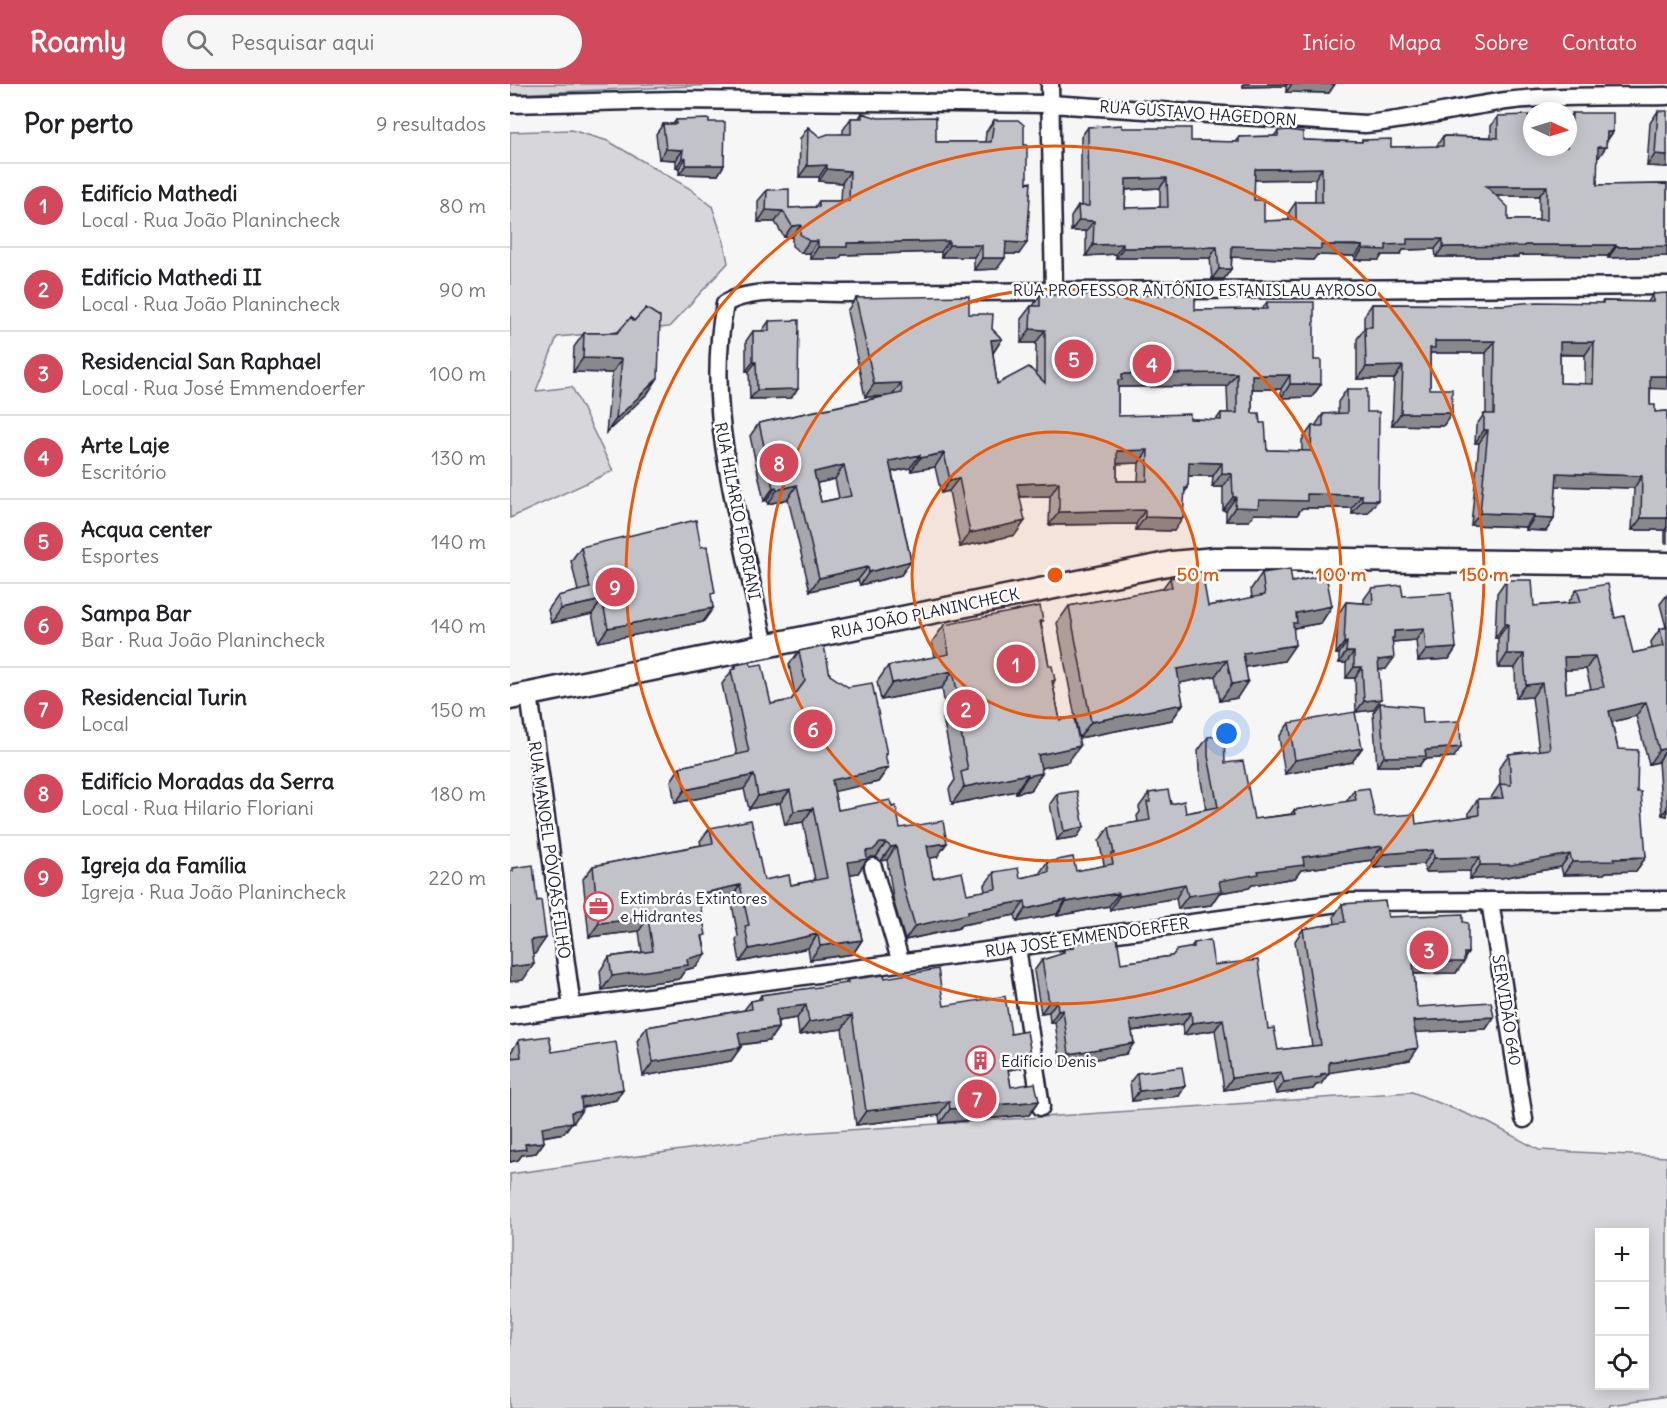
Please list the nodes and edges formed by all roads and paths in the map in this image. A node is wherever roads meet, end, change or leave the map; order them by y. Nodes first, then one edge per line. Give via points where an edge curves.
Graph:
1 (1050, 84) edge
2 (1667, 96) edge
3 (510, 104) edge
4 (1050, 104) junction
5 (1667, 286) edge
6 (1054, 292) junction
7 (725, 304) joint
8 (1667, 564) edge
9 (765, 646) junction
10 (519, 696) edge
11 (873, 867) dead end
12 (1667, 900) edge
13 (1490, 901) junction
14 (1017, 947) junction
15 (901, 963) junction
16 (572, 1006) junction
17 (510, 1016) edge
18 (1041, 1107) edge
19 (1524, 1119) dead end

1 - 4 street
2 - 4 street, RUA GUSTAVO HAGEDORN via 1504,101 1365,124
3 - 4 street, RUA GUSTAVO HAGEDORN via 676,100
4 - 6 street
5 - 6 street, RUA PROFESSOR ANTÔNIO ESTANISLAU AYROSO
6 - 7 street, RUA PROFESSOR ANTÔNIO ESTANISLAU AYROSO via 755,294 733,298
7 - 9 street, RUA HILARIO FLORIANI via 718,372 724,453
8 - 9 main road, RUA JOÃO PLANINCHECK via 1257,559 1182,562
9 - 10 main road, RUA JOÃO PLANINCHECK
10 - 16 street, RUA MANOEL PÓVOAS FILHO
11 - 15 street
12 - 13 street, RUA JOSÉ EMMENDOERFER
13 - 14 street, RUA JOSÉ EMMENDOERFER via 1345,902
13 - 19 street, SERVIDÃO 640
14 - 15 street, RUA JOSÉ EMMENDOERFER
14 - 18 street
15 - 16 street, RUA JOSÉ EMMENDOERFER
16 - 17 street, RUA JOSÉ EMMENDOERFER

